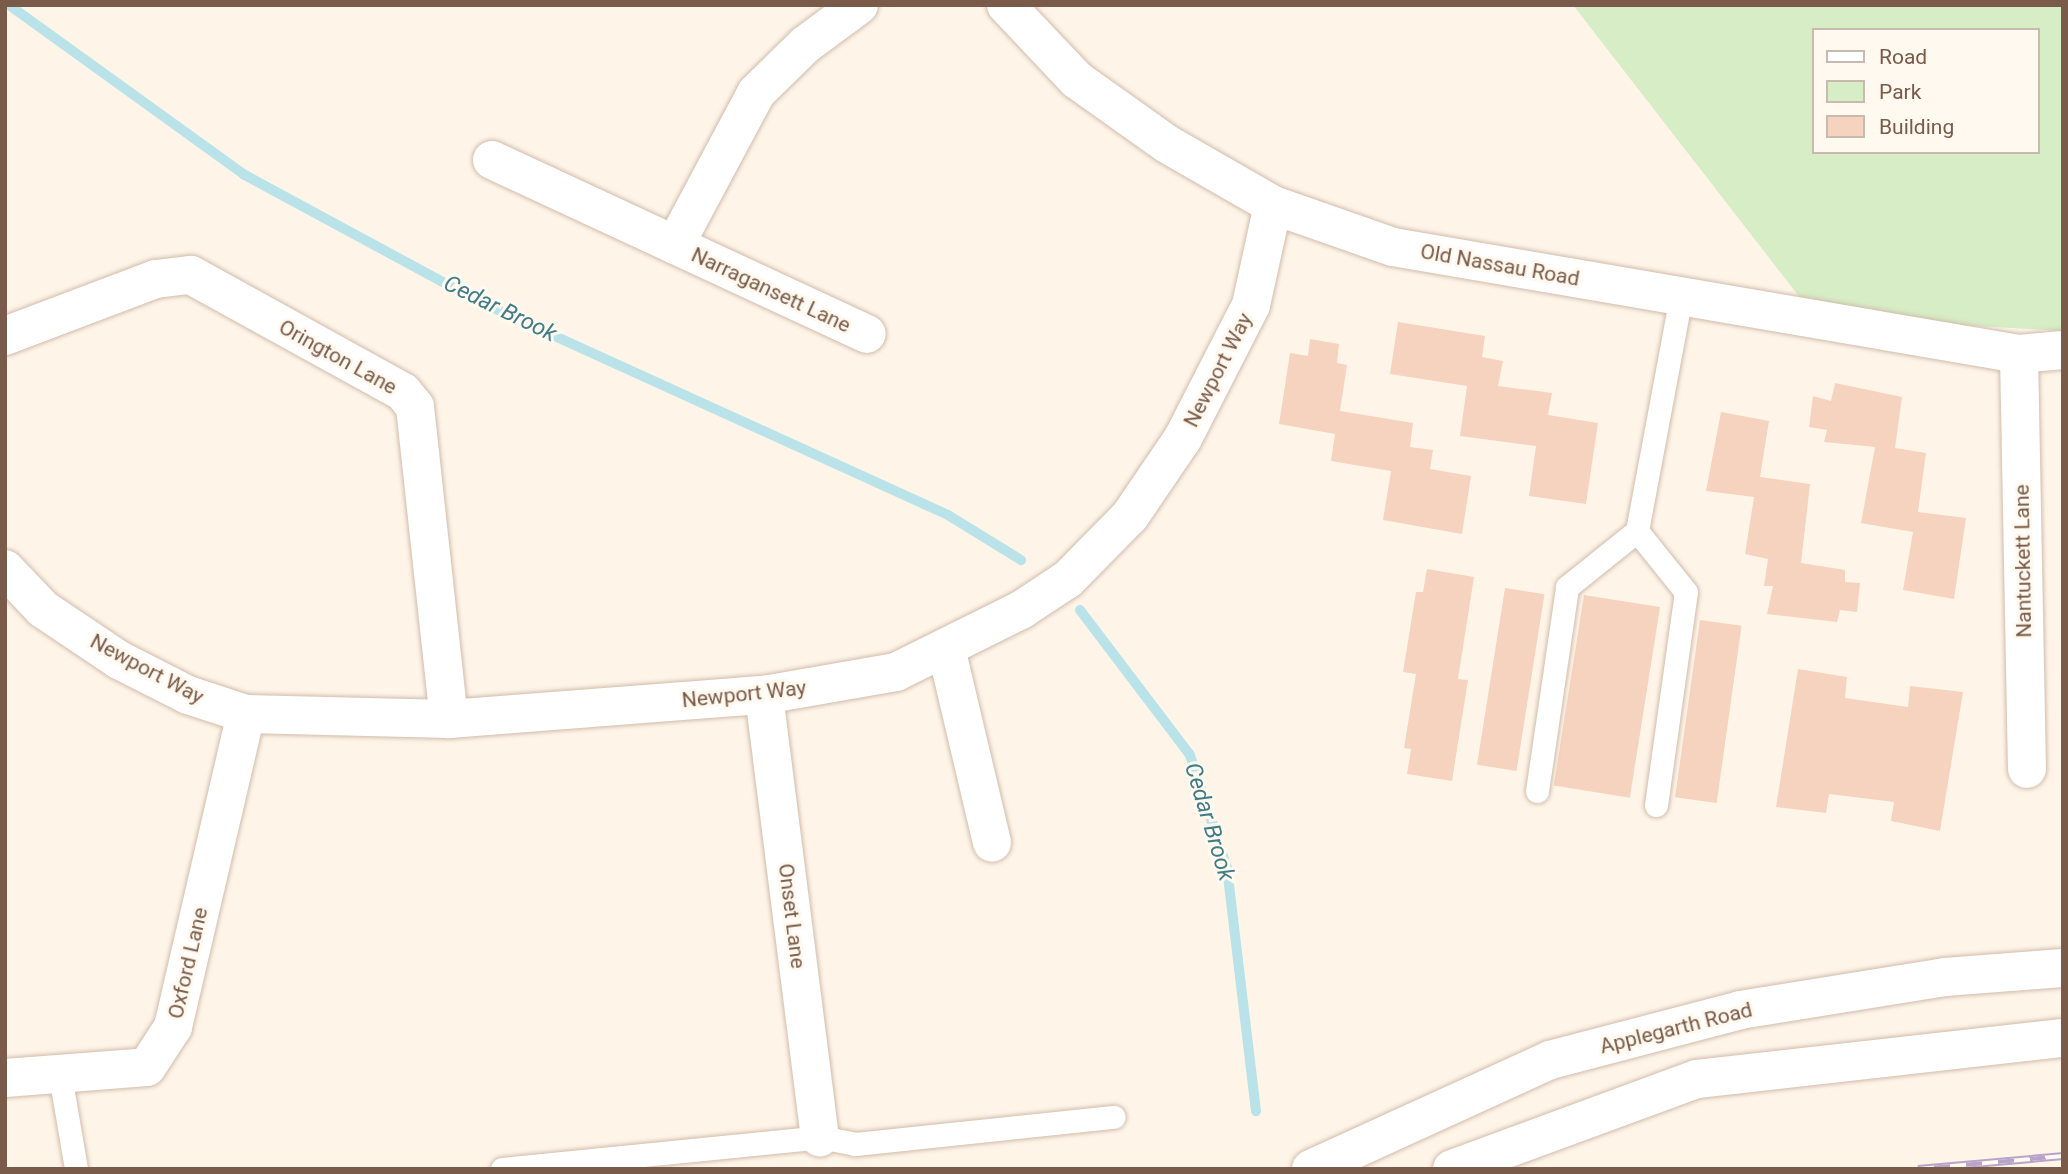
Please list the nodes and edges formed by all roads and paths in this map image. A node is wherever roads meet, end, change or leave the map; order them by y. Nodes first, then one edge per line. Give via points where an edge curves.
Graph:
1 (859, 5) edge
2 (1006, 5) edge
3 (492, 160) dead end
4 (1273, 205) junction
5 (675, 246) junction
6 (1681, 295) junction
7 (867, 334) dead end
8 (5, 336) edge
9 (2063, 350) edge
10 (2019, 354) junction
11 (1637, 531) junction
12 (5, 569) edge
13 (946, 648) junction
14 (764, 695) junction
15 (246, 714) junction
16 (449, 719) junction
17 (2027, 769) dead end
18 (1536, 791) dead end
19 (1656, 805) dead end
20 (992, 843) dead end
21 (2063, 968) edge
22 (2063, 1038) edge
23 (60, 1075) junction
24 (5, 1078) edge
25 (1114, 1117) dead end
26 (820, 1137) junction
27 (76, 1169) edge
28 (502, 1169) edge
29 (1311, 1169) edge
30 (1452, 1169) edge

1 - 5 street, Narragansett Lane via 805,45 756,93
2 - 4 street, Old Nassau Road via 1077,80 1167,144
3 - 5 street, Narragansett Lane
4 - 6 street, Old Nassau Road via 1392,247
4 - 13 street, Newport Way via 1251,305 1183,438 1130,516 1069,579 1021,610
5 - 7 street, Narragansett Lane
6 - 10 street, Old Nassau Road
6 - 11 lane
8 - 16 street, Orington Lane via 156,279 191,275 403,392 415,407
9 - 10 street, Old Nassau Road
10 - 17 street, Nantuckett Lane
11 - 18 lane via 1567,587
11 - 19 lane via 1686,592
12 - 15 street, Newport Way via 43,609 119,660 188,695
13 - 14 street, Newport Way via 896,672
13 - 20 street
14 - 16 street, Newport Way
14 - 26 street, Onset Lane
15 - 16 street, Newport Way
15 - 23 street, Oxford Lane via 173,1027 147,1067
21 - 29 street, Applegarth Road via 1945,977 1740,1010 1550,1060
22 - 30 street via 1697,1079
23 - 24 street, Oxford Lane
23 - 27 lane
25 - 26 lane via 855,1144
26 - 28 lane

